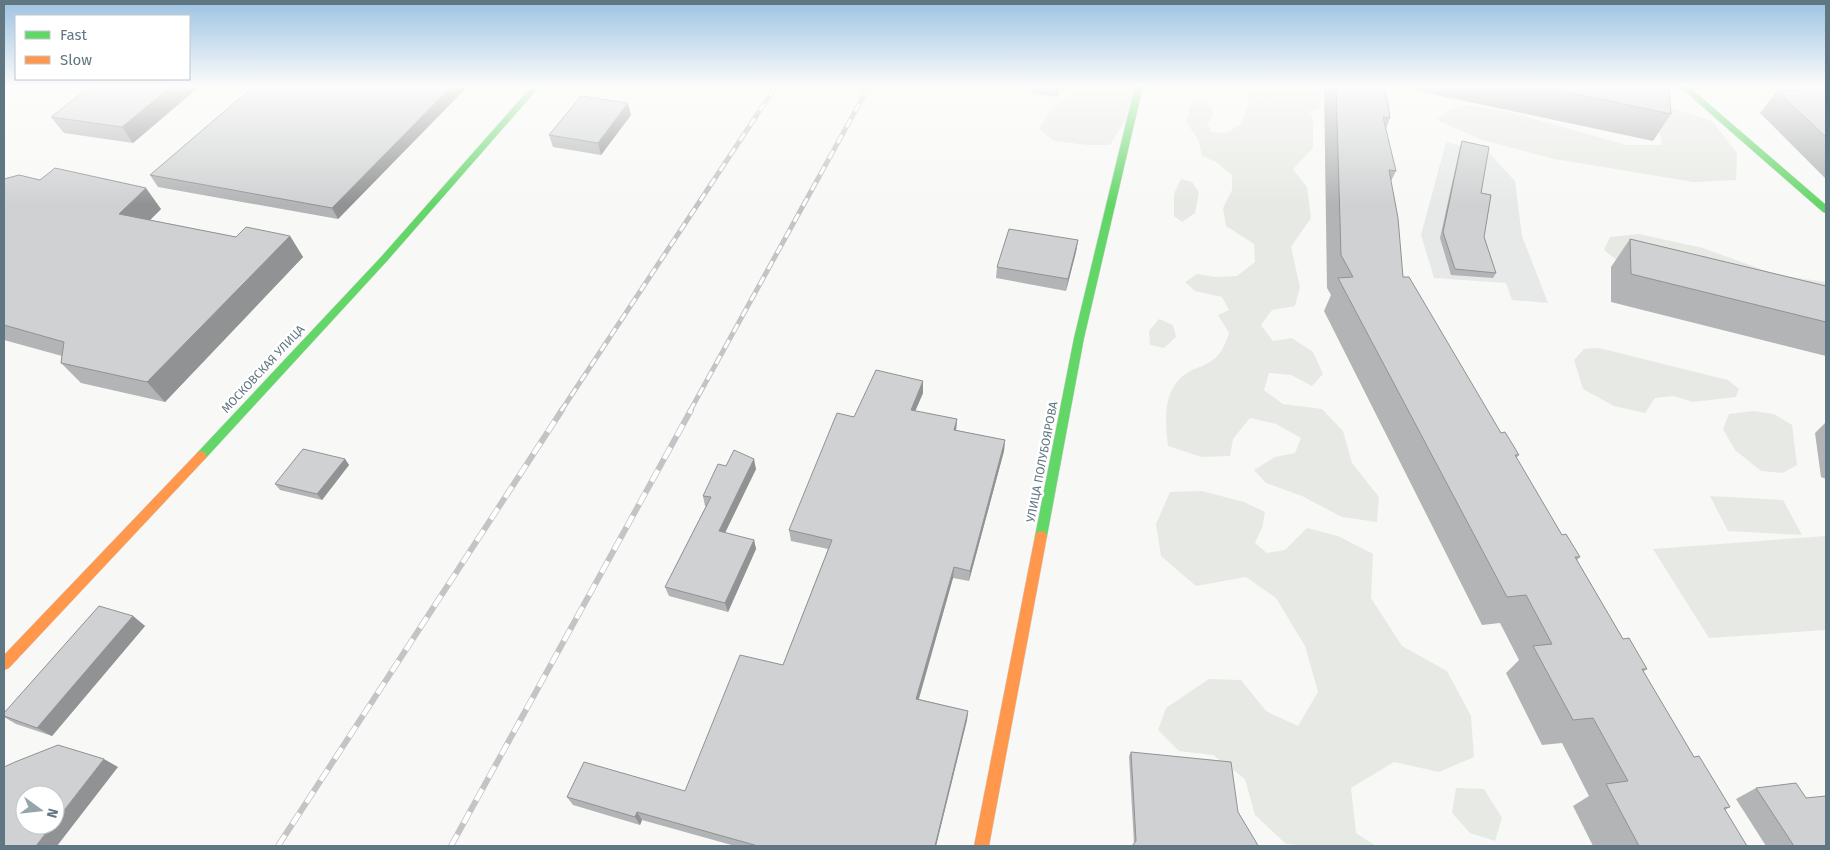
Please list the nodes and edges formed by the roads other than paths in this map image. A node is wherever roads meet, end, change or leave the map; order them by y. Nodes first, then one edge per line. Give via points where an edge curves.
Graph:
1 (501, 126) edge
2 (1129, 126) edge
3 (1729, 126) edge
4 (1826, 210) edge
5 (4, 664) edge
6 (981, 846) edge

1 - 5 street, МОСКОВСКАЯ УЛИЦА via 265,388
2 - 6 street, УЛИЦА ПОЛУБОЯРОВА via 1079,338
3 - 4 street

